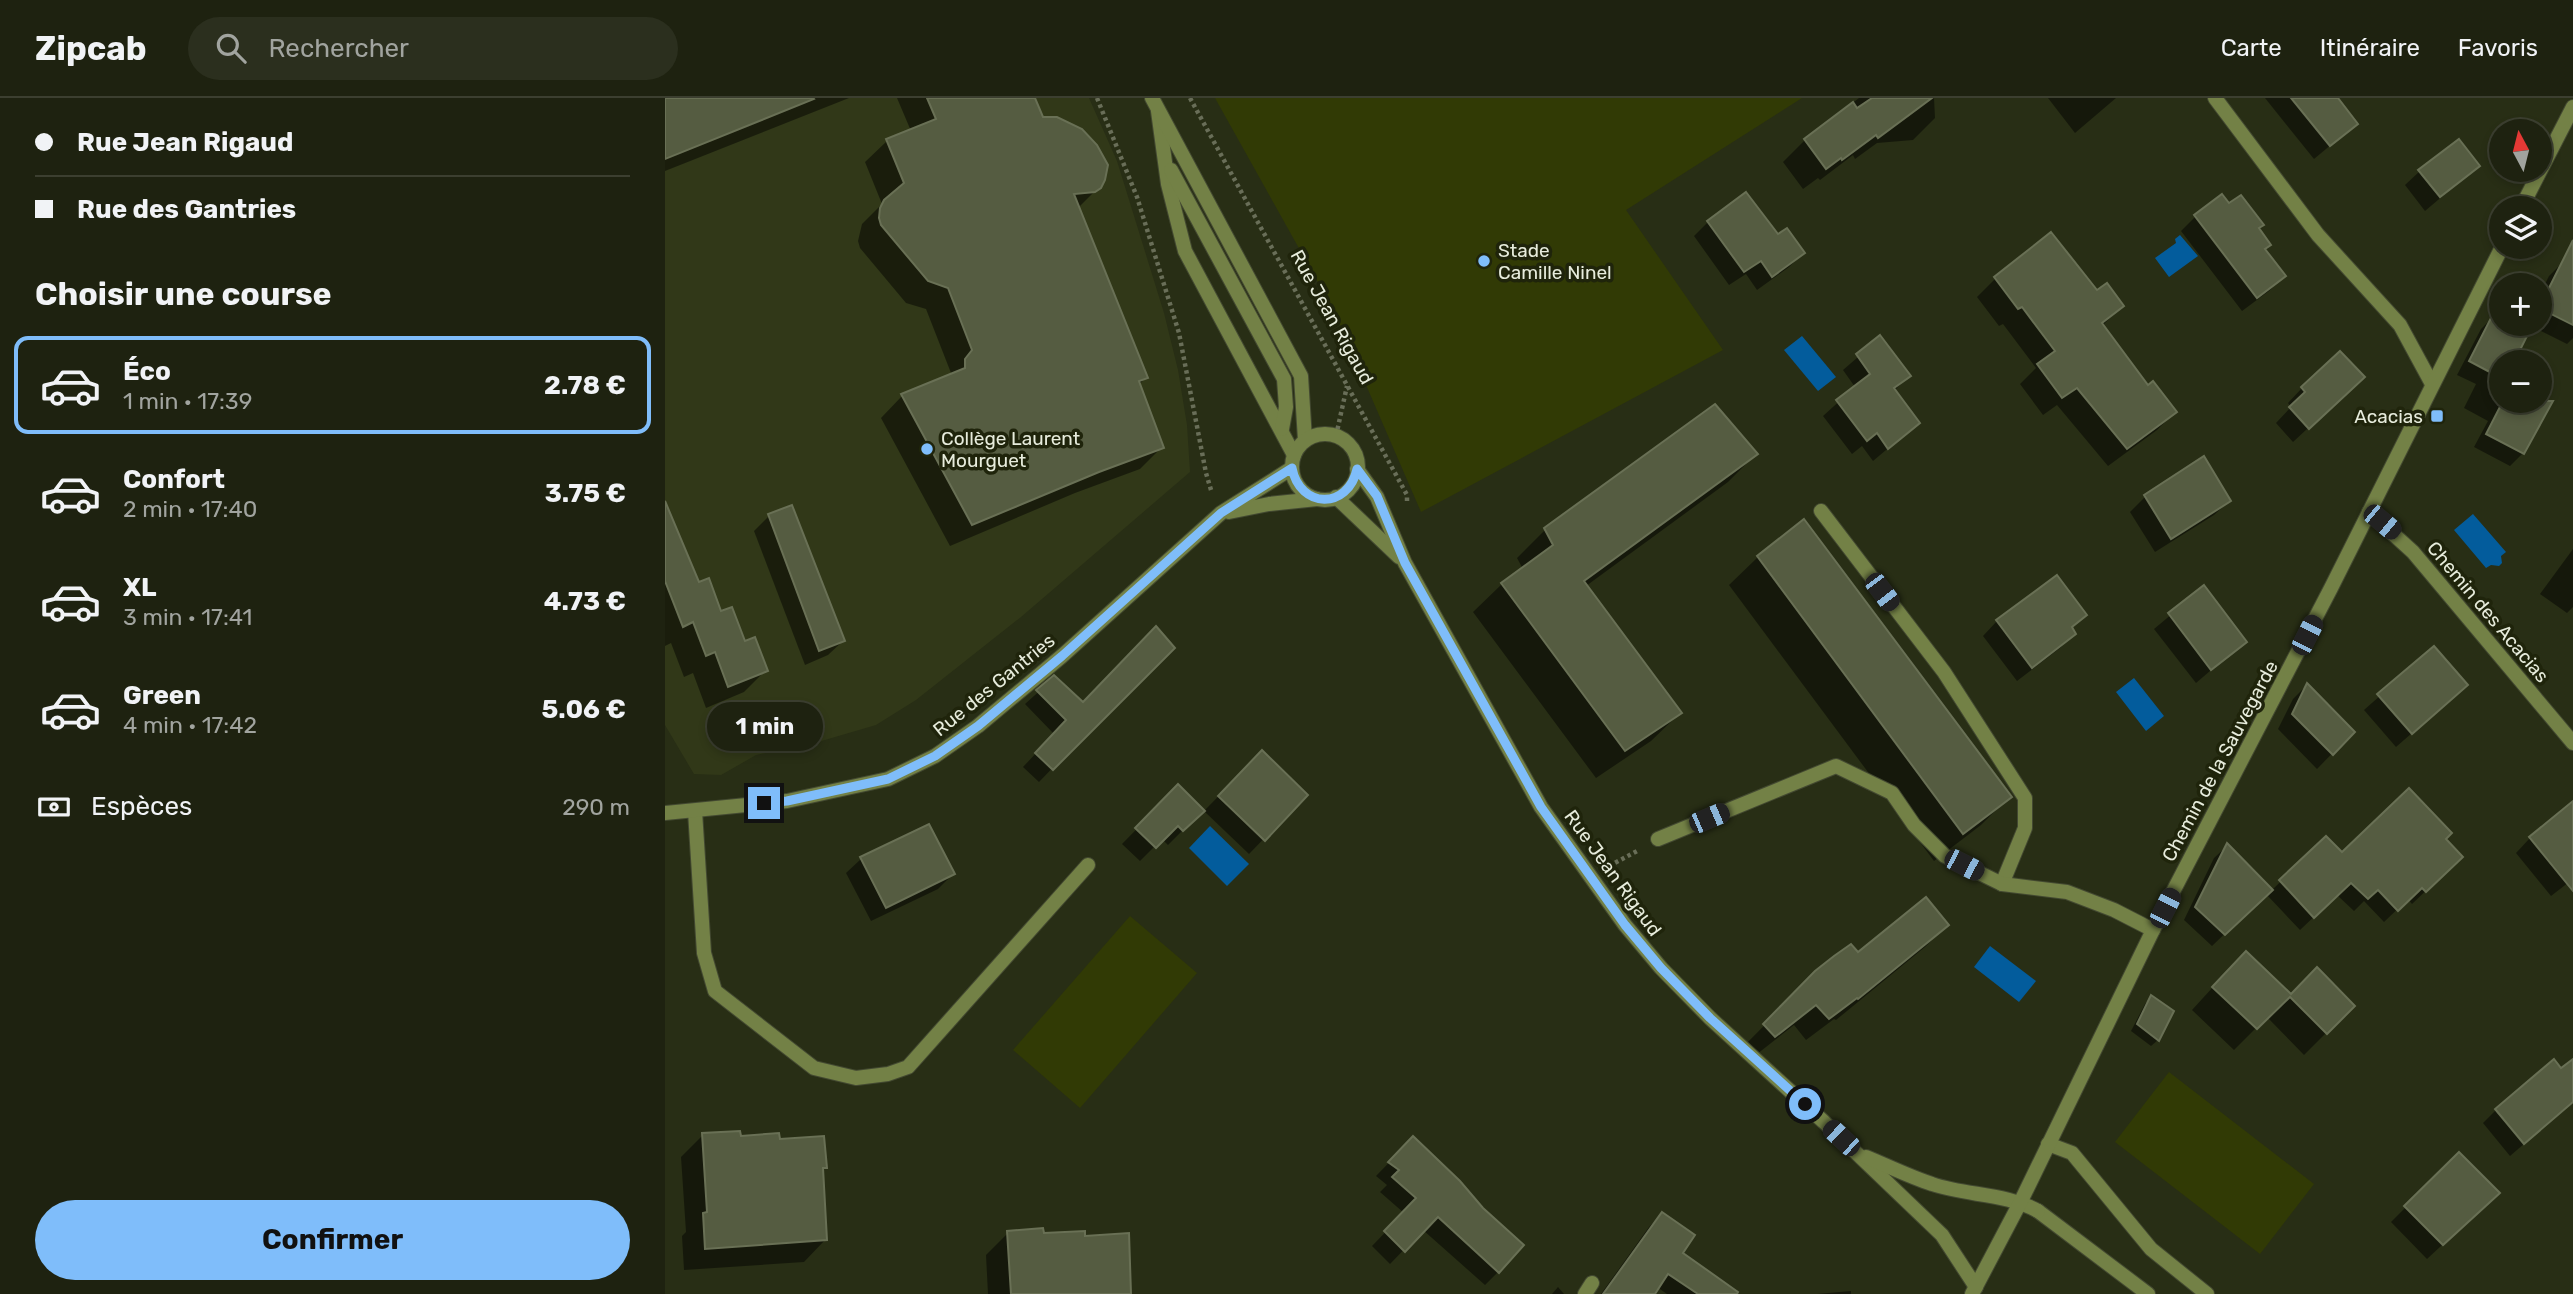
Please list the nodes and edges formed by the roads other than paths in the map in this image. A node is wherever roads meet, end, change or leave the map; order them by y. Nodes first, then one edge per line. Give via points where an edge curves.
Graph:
1 (2215, 98) edge
2 (1155, 104) edge
3 (2573, 107) edge
4 (1165, 160) junction
5 (2527, 196) edge
6 (2496, 259) edge
7 (2432, 384) junction
8 (1282, 429) junction
9 (1305, 440) junction
10 (1293, 462) junction
11 (1357, 469) junction
12 (1336, 498) junction
13 (1318, 499) junction
14 (1821, 511) dead end
15 (2369, 512) junction
16 (1221, 513) junction
17 (1405, 563) junction
18 (2573, 743) edge
19 (695, 811) junction
20 (665, 813) edge
21 (1658, 839) road end
22 (1088, 865) dead end
23 (2002, 884) junction
24 (2153, 930) junction
25 (2048, 1144) junction
26 (1858, 1154) junction
27 (2021, 1201) junction
28 (1974, 1291) edge
29 (2148, 1294) edge
30 (2207, 1294) edge

1 - 7 street via 2318,235 2400,325
2 - 4 street
2 - 9 street via 1301,376
3 - 5 street
4 - 8 street via 1185,251
4 - 8 street via 1278,365 1286,407
6 - 7 street, Chemin de la Sauvegarde
7 - 15 street, Chemin de la Sauvegarde
8 - 10 street
9 - 10 street
9 - 11 street via 1315,435 1336,436 1355,453
10 - 13 street via 1299,488
10 - 16 street, Rue des Gantries
11 - 12 street via 1351,486
11 - 17 street, Rue Jean Rigaud via 1377,496
12 - 13 street
12 - 17 street, Rue Jean Rigaud
13 - 16 street
14 - 23 street via 1944,673 2025,798 2025,828
15 - 18 street, Chemin des Acacias via 2413,552
15 - 24 street, Chemin de la Sauvegarde
16 - 19 street, Rue des Gantries via 1062,656 935,756 888,779 787,801
17 - 26 street, Rue Jean Rigaud via 1541,807 1625,925 1710,1018
19 - 20 street, Rue des Gantries
19 - 22 street via 703,953 715,991 814,1068 856,1078 908,1067
21 - 23 street via 1836,766 1892,793 1914,825 1945,856
23 - 24 street via 2067,892
24 - 25 street, Chemin de la Sauvegarde
25 - 27 street, Chemin de la Sauvegarde
25 - 30 street via 2072,1153 2151,1250
26 - 27 street, Rue Jean Rigaud via 1931,1184
26 - 28 street, Rue Jean Rigaud via 1942,1235
27 - 28 street, Chemin de la Sauvegarde
27 - 29 street

